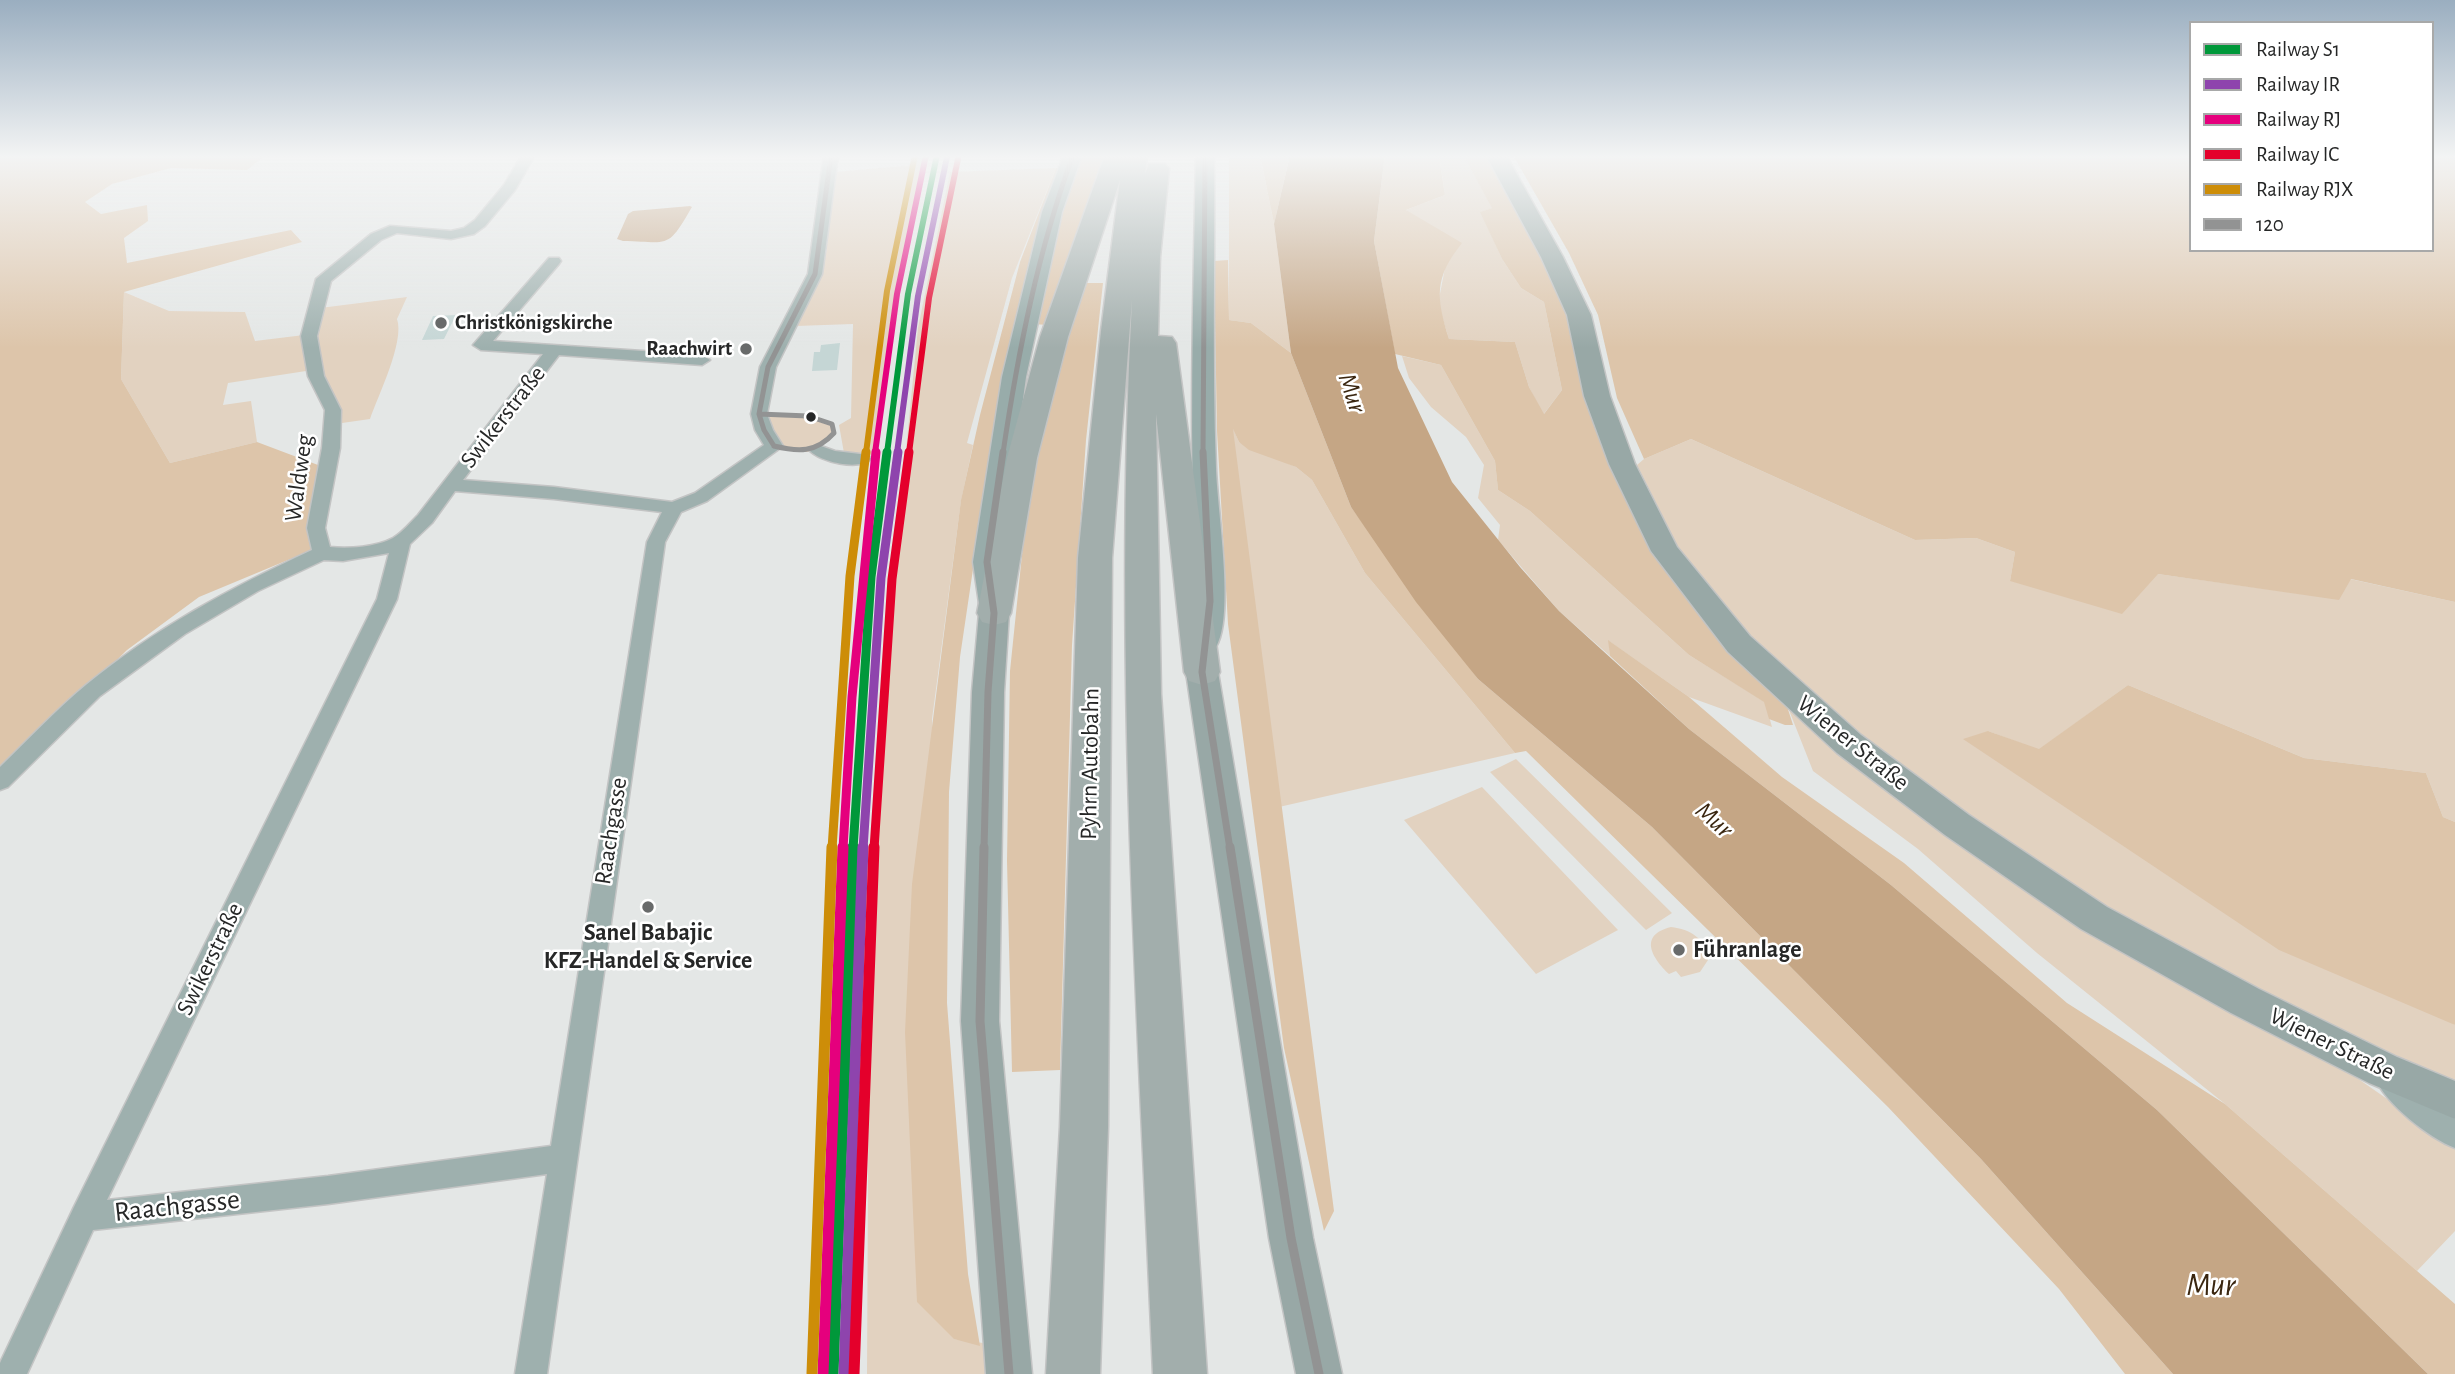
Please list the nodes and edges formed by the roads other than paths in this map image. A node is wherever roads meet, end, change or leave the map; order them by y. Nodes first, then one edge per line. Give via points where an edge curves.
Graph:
1 (483, 219) edge
2 (822, 219) edge
3 (1050, 219) edge
4 (1095, 219) edge
5 (1128, 219) edge
6 (1153, 219) edge
7 (1205, 219) edge
8 (1531, 219) edge
9 (1153, 223) junction
10 (554, 261) dead end
11 (556, 348) junction
12 (702, 360) dead end
13 (818, 450) dead end
14 (862, 458) dead end
15 (450, 485) junction
16 (674, 508) junction
17 (401, 542) junction
18 (322, 553) junction
19 (994, 613) junction
20 (1202, 672) junction
21 (0, 781) edge
22 (2383, 1070) junction
23 (2455, 1100) edge
24 (2455, 1135) edge
25 (562, 1158) junction
26 (84, 1217) junction
27 (11, 1374) edge
28 (531, 1374) edge
29 (1009, 1374) edge
30 (1073, 1374) edge
31 (1180, 1374) edge
32 (1318, 1374) edge

1 - 18 street, Waldweg via 469,231 451,235 396,229 376,237 324,279 309,336 316,376 333,410 316,528
2 - 16 street via 815,274 768,367 759,414 774,446 701,497
3 - 19 main road via 1014,377 987,562
4 - 19 highway via 1054,337 1022,458
5 - 30 highway, Pyhrn Autobahn via 1094,558 1084,1126
6 - 9 highway
7 - 20 main road via 1203,469 1210,601
8 - 22 main road, Wiener Straße via 1579,315 1597,396 1622,464 1665,551 1739,644 1849,744 1957,825 2094,918
9 - 20 highway via 1170,421
9 - 31 highway via 1147,257 1140,437 1143,694
10 - 11 street via 481,345
11 - 12 street
11 - 15 street, Swikerstraße
13 - 14 street via 831,456
15 - 16 street, Swikerstraße
15 - 17 street, Swikerstraße
16 - 25 street, Raachgasse via 656,542
17 - 18 street, Swikerstraße via 343,555
17 - 26 street, Swikerstraße via 387,599
18 - 21 street, Waldweg via 251,586 178,629 93,691
19 - 29 main road via 979,1021
20 - 32 main road via 1289,1224
22 - 23 main road, Wiener Straße
22 - 24 street via 2410,1102
25 - 26 street, Raachgasse
25 - 28 street, Raachgasse
26 - 27 street, Swikerstraße

